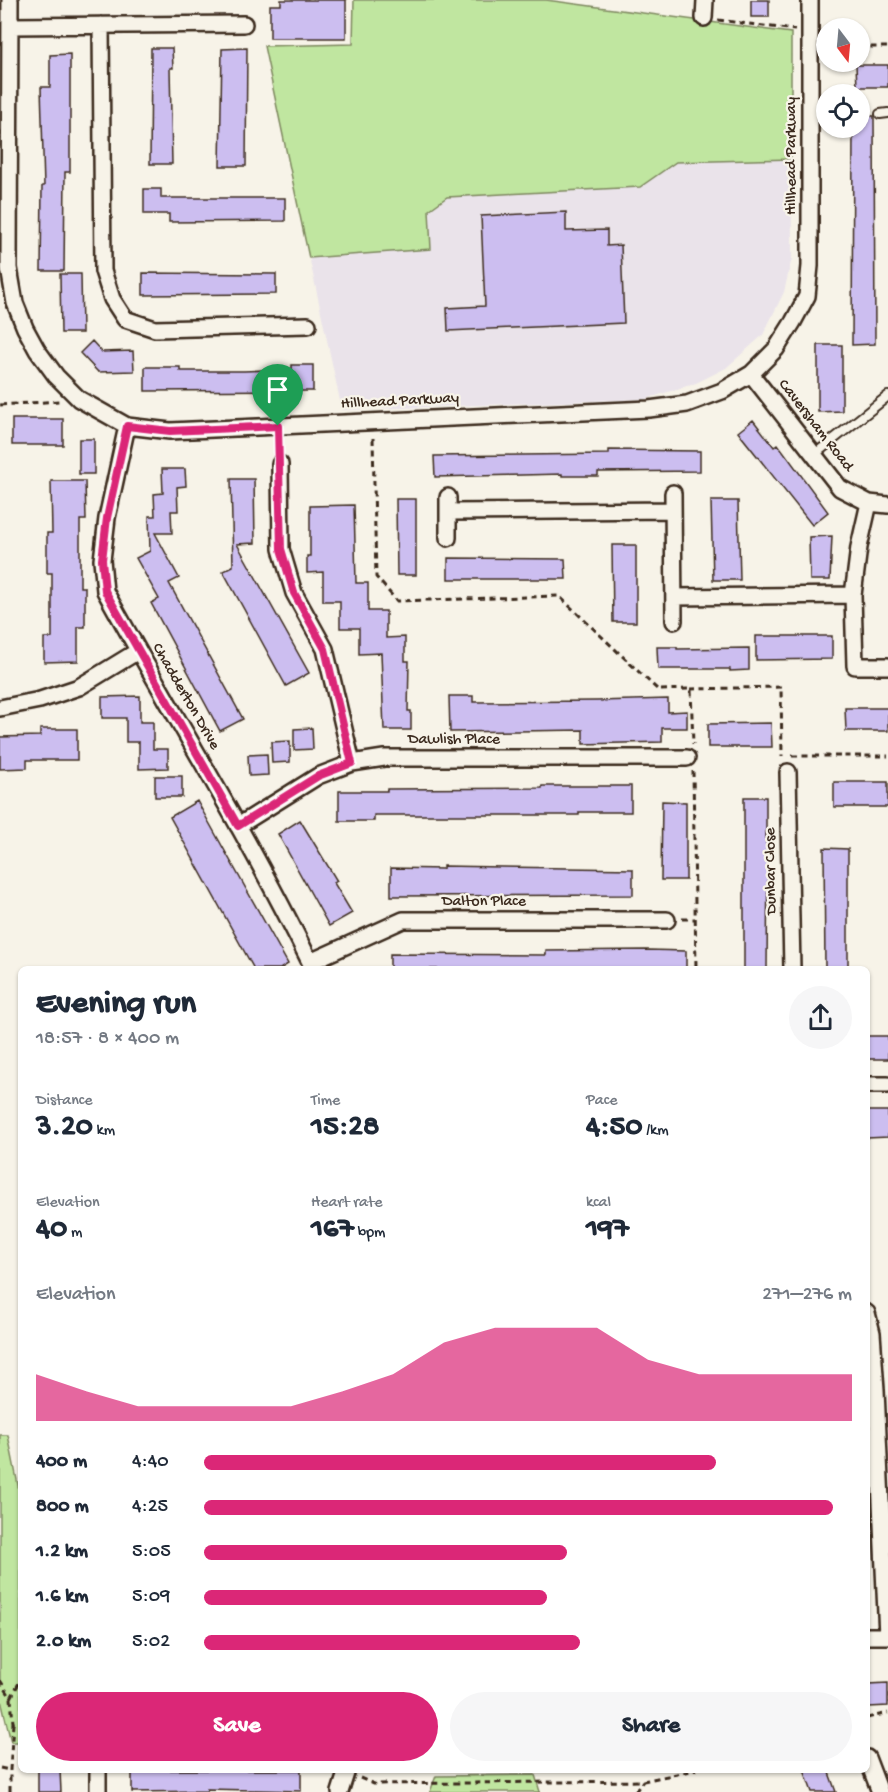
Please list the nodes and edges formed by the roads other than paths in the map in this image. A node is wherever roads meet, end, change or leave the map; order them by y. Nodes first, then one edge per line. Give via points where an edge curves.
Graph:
1 (10, 0) edge
2 (705, 0) edge
3 (810, 0) edge
4 (704, 18) road end
5 (244, 24) dead end
6 (101, 25) junction
7 (10, 26) junction
8 (308, 325) dead end
9 (751, 374) junction
10 (888, 396) edge
11 (127, 426) junction
12 (815, 454) junction
13 (280, 464) dead end
14 (673, 493) dead end
15 (869, 503) junction
16 (888, 505) edge
17 (673, 510) junction
18 (448, 538) dead end
19 (854, 595) junction
20 (674, 597) junction
21 (674, 621) dead end
22 (138, 651) junction
23 (888, 666) edge
24 (0, 708) edge
25 (691, 758) road end
26 (352, 763) junction
27 (788, 772) road end
28 (238, 826) junction
29 (667, 920) dead end
30 (311, 965) edge
31 (792, 966) edge
32 (888, 1085) edge
33 (870, 1086) edge
34 (870, 1325) edge
35 (870, 1636) edge
36 (887, 1636) edge
37 (870, 1766) edge
38 (98, 1773) edge
39 (346, 1773) edge
40 (98, 1792) edge
41 (340, 1792) edge
42 (880, 1792) edge

1 - 7 street, Hillhead Parkway
2 - 4 street
3 - 9 street, Hillhead Parkway via 807,296 776,349
5 - 6 street
6 - 7 street
6 - 8 street via 104,271 112,299 125,319 155,329
7 - 11 street, Hillhead Parkway via 9,268 15,303 37,350 56,376 79,399
9 - 11 street, Hillhead Parkway via 722,391 687,404 658,407 170,431
9 - 12 street, Caversham Road
10 - 12 lane
11 - 22 street, Chadderton Drive via 102,560 105,591
12 - 15 street, Caversham Road via 840,488
13 - 26 street via 281,549 294,593 325,649
14 - 17 street
15 - 16 street, Caversham Road
15 - 19 street
17 - 18 street via 448,505
17 - 20 street
19 - 20 street
19 - 23 street via 855,666
20 - 21 street
22 - 24 street via 79,687
22 - 28 street, Chadderton Drive
25 - 26 street, Dawlish Place via 384,758
26 - 28 street, Dawlish Place via 318,776
27 - 31 street, Dunbar Close
28 - 30 street, Chadderton Drive
29 - 30 street, Dalton Place via 403,920
32 - 33 street
34 - 36 street
35 - 36 street
37 - 42 street
38 - 40 street
39 - 41 street

